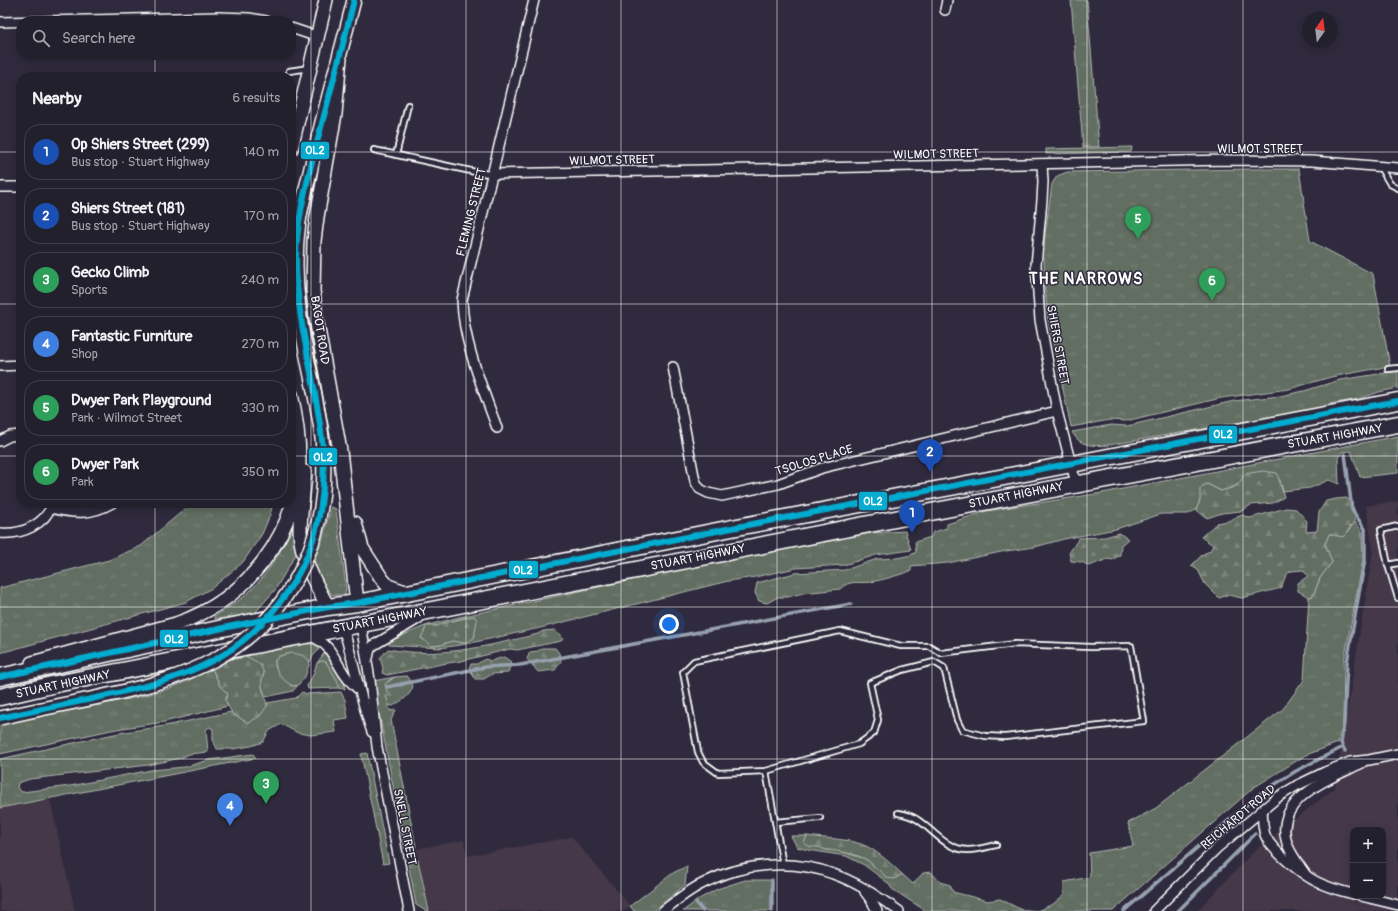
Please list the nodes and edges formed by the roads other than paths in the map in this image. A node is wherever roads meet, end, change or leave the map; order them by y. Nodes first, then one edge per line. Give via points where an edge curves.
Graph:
1 (326, 0) edge
2 (354, 0) edge
3 (534, 0) edge
4 (947, 0) edge
5 (945, 10) dead end
6 (0, 22) edge
7 (16, 22) edge
8 (296, 29) edge
9 (318, 36) junction
10 (340, 58) junction
11 (310, 68) junction
12 (289, 71) dead end
13 (408, 105) dead end
14 (296, 127) edge
15 (374, 150) dead end
16 (396, 155) junction
17 (1042, 164) junction
18 (1379, 166) junction
19 (1398, 168) edge
20 (493, 174) junction
21 (0, 187) edge
22 (16, 187) edge
23 (1398, 188) edge
24 (16, 365) edge
25 (0, 366) edge
26 (673, 367) dead end
27 (1398, 368) edge
28 (1388, 369) dead end
29 (327, 377) junction
30 (1398, 401) edge
31 (1058, 411) junction
32 (296, 415) edge
33 (296, 424) edge
34 (1398, 424) edge
35 (497, 428) dead end
36 (16, 435) edge
37 (0, 441) edge
38 (1072, 464) junction
39 (1076, 483) junction
40 (296, 485) edge
41 (51, 508) edge
42 (57, 508) edge
43 (101, 508) edge
44 (291, 508) edge
45 (1398, 526) edge
46 (0, 533) edge
47 (1398, 563) edge
48 (1388, 565) junction
49 (405, 592) junction
50 (1398, 598) edge
51 (357, 603) junction
52 (328, 606) junction
53 (427, 611) junction
54 (361, 624) junction
55 (343, 628) junction
56 (307, 635) junction
57 (367, 662) junction
58 (0, 672) edge
59 (0, 677) edge
60 (358, 689) junction
61 (0, 697) edge
62 (0, 718) edge
63 (377, 747) junction
64 (1398, 754) edge
65 (1369, 760) junction
66 (766, 772) junction
67 (1262, 810) junction
68 (898, 813) dead end
69 (820, 818) dead end
70 (776, 822) junction
71 (996, 845) dead end
72 (782, 865) junction
73 (1306, 875) junction
74 (856, 885) junction
75 (1350, 893) edge
76 (1373, 899) edge
77 (1398, 905) edge
78 (409, 911) edge
79 (663, 911) edge
80 (876, 911) edge
81 (899, 911) edge
82 (1154, 911) edge

1 - 9 main road
2 - 10 main road, BAGOT ROAD
3 - 20 street, FLEMING STREET
4 - 5 street
6 - 7 street
8 - 9 street
9 - 11 main road
10 - 29 main road, BAGOT ROAD via 335,114 317,217 313,266 316,318
10 - 62 main road, BAGOT ROAD, bridge via 305,190 296,257 301,323 320,423 324,469 319,518 310,550 297,577 284,597 243,641 200,667 177,677 123,692
11 - 12 lane
11 - 14 main road
13 - 16 lane
15 - 16 lane
16 - 20 lane via 480,174
17 - 18 street, WILMOT STREET via 1290,160
17 - 20 street, WILMOT STREET
17 - 31 street, SHIERS STREET via 1042,200 1036,265 1040,320
18 - 19 street, WILMOT STREET
18 - 23 lane via 1390,184
20 - 35 street, FLEMING STREET via 462,300 466,332
21 - 22 street
24 - 25 street
26 - 31 street, TSOLOS PLACE via 694,481 700,489 722,496 778,484 822,468
27 - 28 lane
29 - 49 main road via 337,412 359,541 388,586
29 - 51 main road, BAGOT ROAD via 340,451
30 - 38 highway, STUART HIGHWAY
31 - 38 street, SHIERS STREET
32 - 52 main road via 305,444 301,539 310,572
33 - 40 main road via 299,461
34 - 39 highway, STUART HIGHWAY
36 - 37 street
38 - 39 street, SHIERS STREET
38 - 49 highway, STUART HIGHWAY
39 - 53 highway, STUART HIGHWAY
41 - 46 street via 45,518 25,530
42 - 43 street via 66,512 84,513
44 - 58 main road via 278,540 254,574 224,600 193,618
45 - 48 lane via 1381,530
47 - 48 lane
48 - 50 lane
49 - 51 highway, STUART HIGHWAY
51 - 52 highway, STUART HIGHWAY
51 - 54 highway
52 - 55 highway
52 - 59 highway, STUART HIGHWAY
53 - 54 highway, STUART HIGHWAY
53 - 57 street via 374,645 370,649
54 - 55 highway, STUART HIGHWAY
54 - 57 street, SNELL STREET
55 - 56 highway, STUART HIGHWAY
55 - 60 street, SNELL STREET
56 - 60 street via 327,646 346,676
56 - 61 highway, STUART HIGHWAY
57 - 63 street, SNELL STREET
60 - 63 street, SNELL STREET
63 - 78 street, SNELL STREET
64 - 65 street, REICHARDT ROAD
65 - 67 street, REICHARDT ROAD via 1350,762 1325,772 1278,797
65 - 73 street via 1322,783 1298,799 1290,809 1285,830 1288,846
66 - 66 lane via 718,773 703,762 698,752 683,672 694,661 840,631 901,646 929,646 941,653 1015,644 1131,646 1144,720 1005,737 985,736 962,730 957,720 944,668 934,662 902,670 870,683 878,720 874,733 859,744
66 - 70 lane
67 - 73 street via 1264,833 1270,844
67 - 82 street, REICHARDT ROAD via 1217,848
68 - 71 lane via 918,820 946,843 957,848 967,850
69 - 70 lane
70 - 72 lane
72 - 74 street via 818,869
72 - 79 street via 743,869 713,878 697,886
73 - 75 street via 1318,883
74 - 80 street via 871,900
74 - 81 street
76 - 77 street

